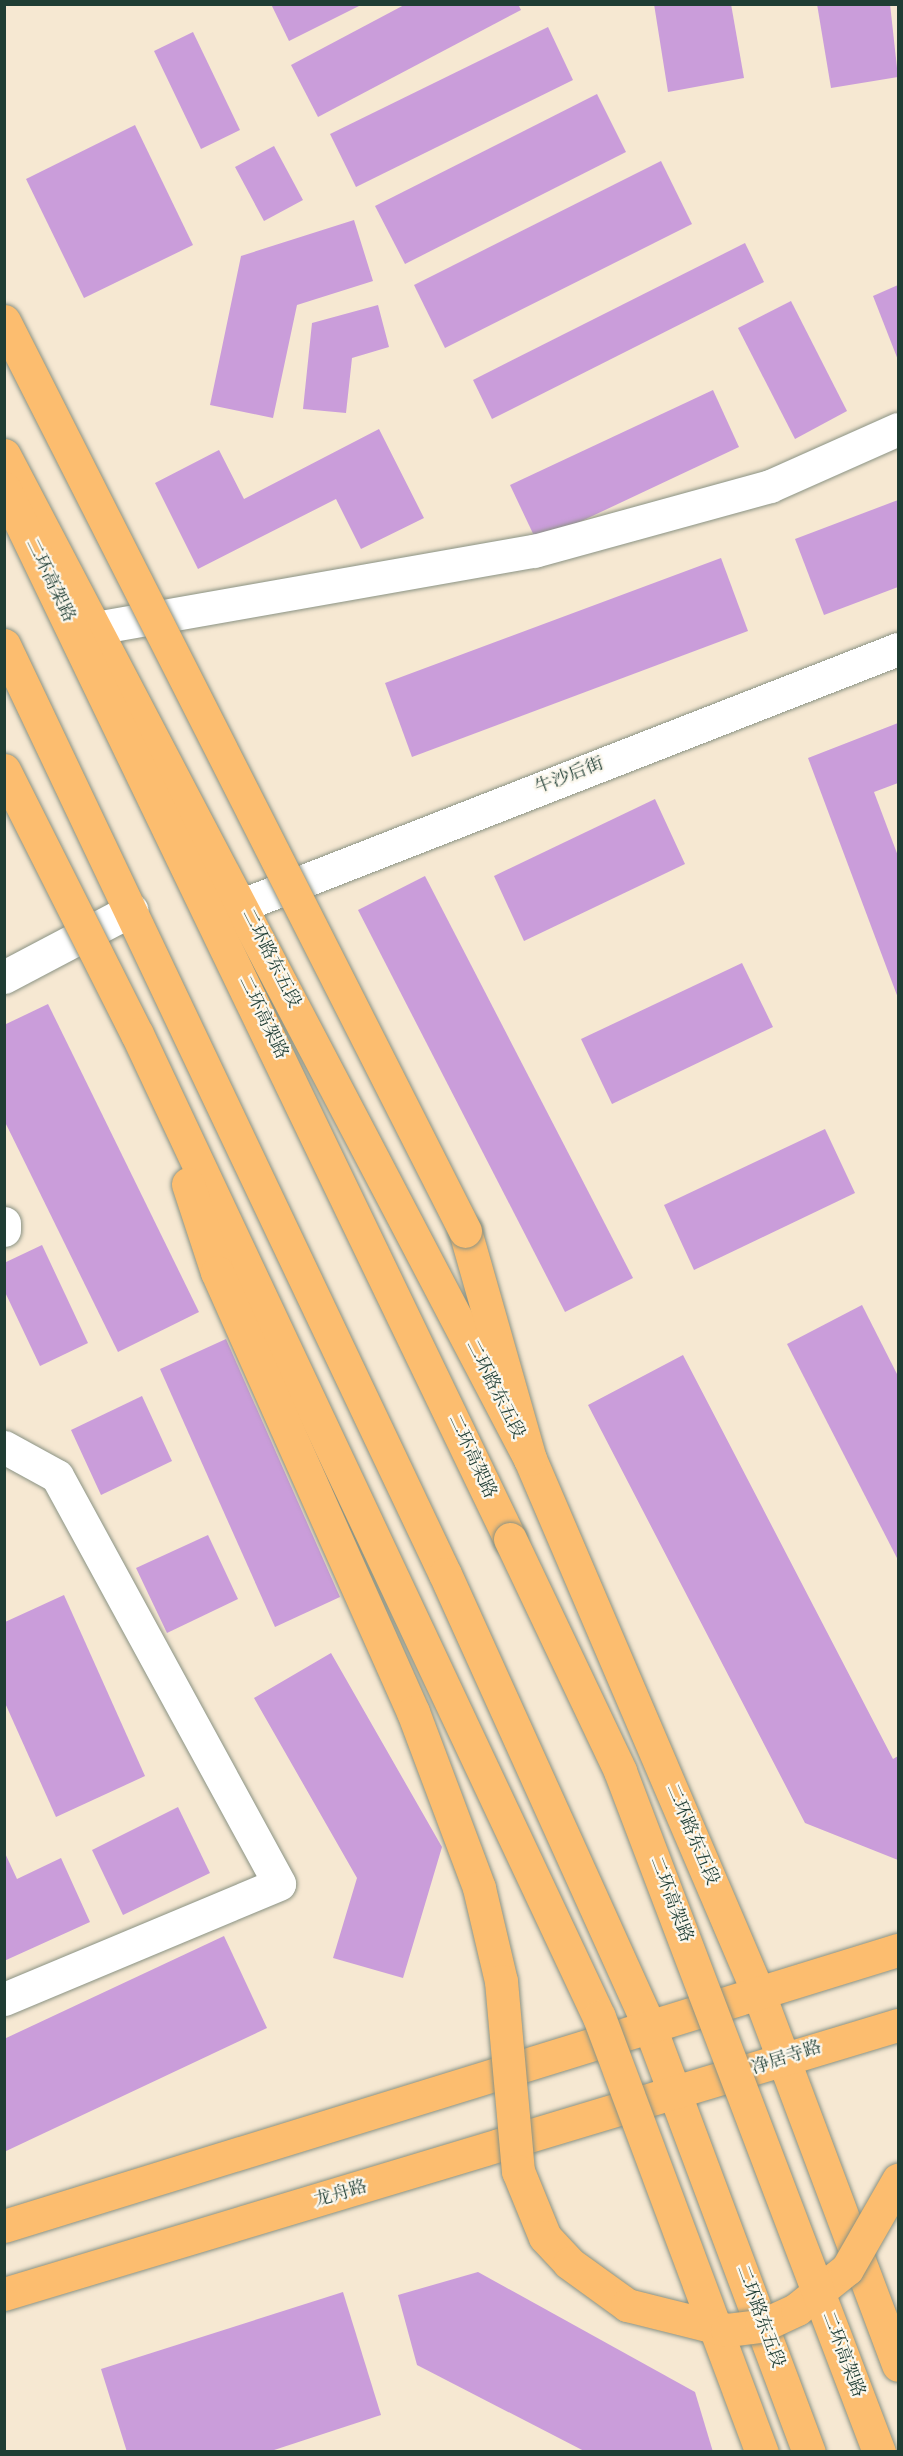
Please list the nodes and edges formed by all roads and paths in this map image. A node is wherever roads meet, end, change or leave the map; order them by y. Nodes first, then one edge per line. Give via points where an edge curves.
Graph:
1 (4, 321) edge
2 (898, 429) edge
3 (4, 455) edge
4 (4, 488) edge
5 (96, 628) junction
6 (898, 650) edge
7 (8, 660) edge
8 (4, 770) edge
9 (242, 905) junction
10 (131, 910) junction
11 (4, 977) edge
12 (137, 1034) junction
13 (4, 1223) edge
14 (4, 1230) edge
15 (4, 1447) edge
16 (530, 1459) junction
17 (898, 1950) edge
18 (760, 1997) junction
19 (4, 1999) edge
20 (898, 2025) edge
21 (651, 2030) junction
22 (780, 2060) junction
23 (677, 2095) junction
24 (898, 2180) edge
25 (4, 2226) edge
26 (4, 2294) edge
27 (898, 2365) edge
28 (762, 2451) edge
29 (809, 2451) edge
30 (879, 2451) edge

1 - 16 main road, bridge via 465,1231
2 - 5 street via 770,486 534,551
3 - 5 main road, 二环路东五段
4 - 30 main road, 二环高架路, bridge via 620,1770
5 - 9 main road, 二环路东五段
6 - 9 street, 牛沙后街
7 - 10 main road, 二环路东五段
8 - 12 main road, bridge
9 - 16 main road, 二环路东五段
10 - 11 street
10 - 21 main road, 二环路东五段 via 445,1574
12 - 24 main road, bridge via 218,1272 413,1712 479,1888 501,1981 518,2171 545,2237 569,2263 627,2305 673,2321 727,2330 761,2326 797,2309 846,2270
12 - 28 main road, bridge via 599,2017
13 - 14 street
15 - 19 street via 57,1476 279,1884
16 - 18 main road, 二环路东五段
17 - 18 main road
18 - 21 main road
18 - 22 main road, 二环路东五段
20 - 22 main road, 净居寺路
21 - 23 main road, 二环路东五段
21 - 25 main road
22 - 23 main road, 净居寺路
22 - 27 main road, 二环路东五段
23 - 26 main road, 龙舟路
23 - 29 main road, 二环路东五段

